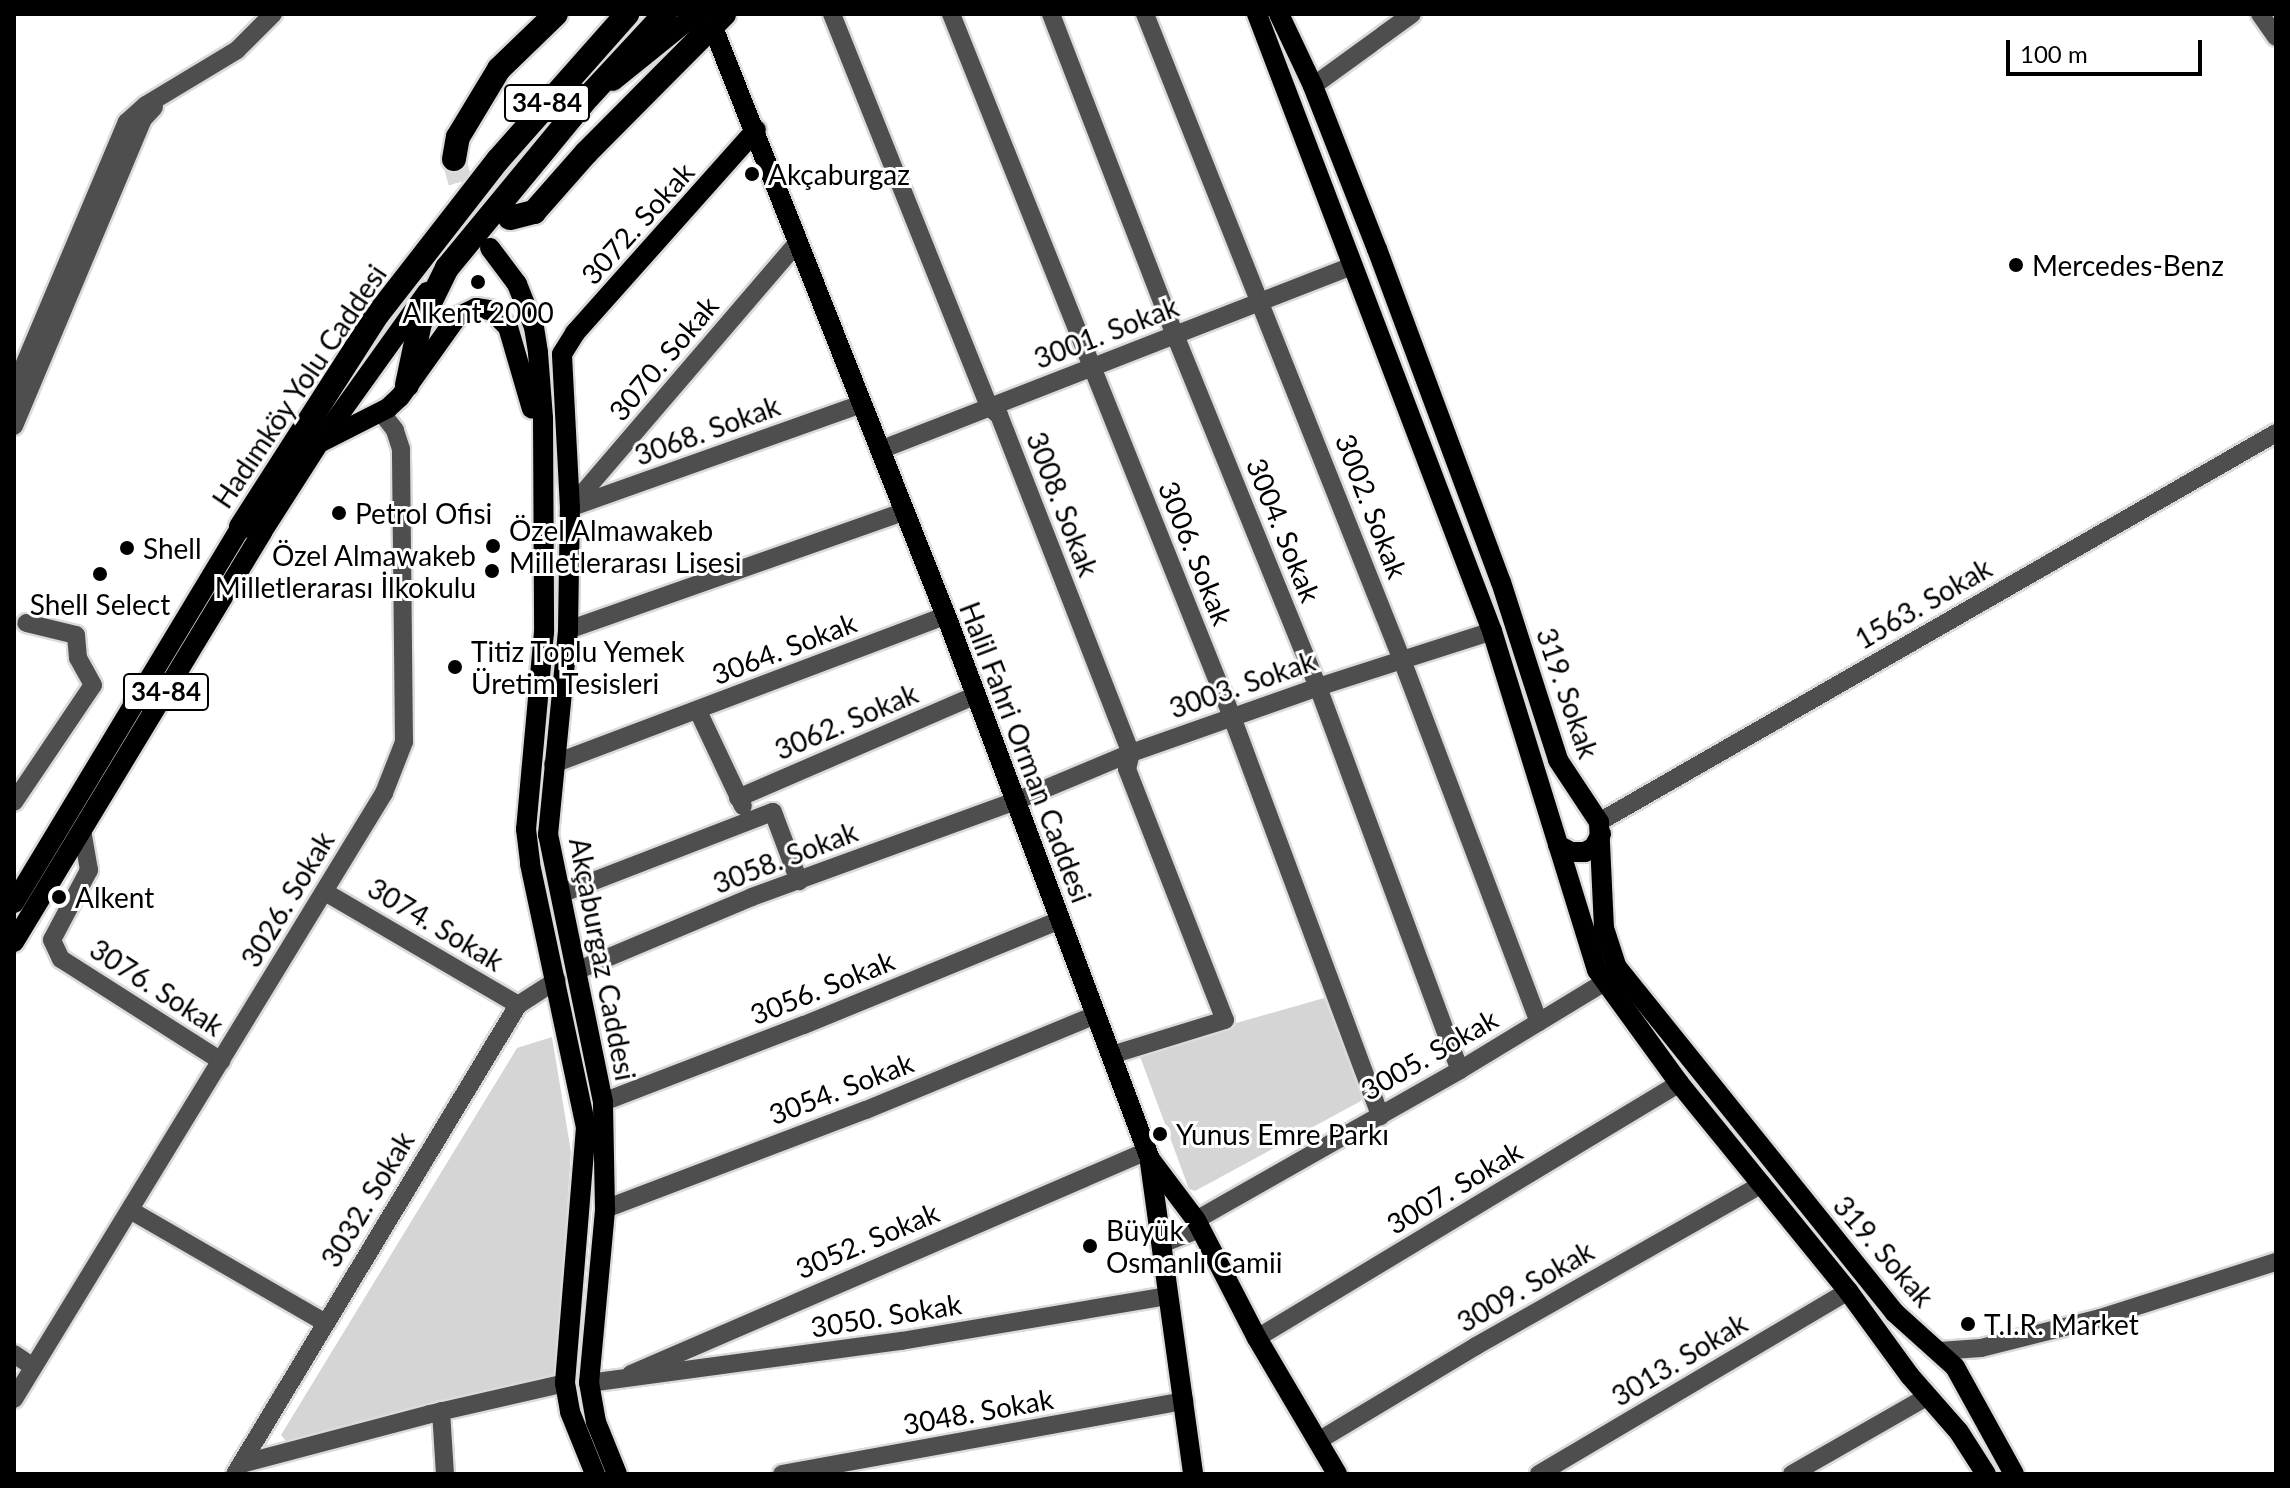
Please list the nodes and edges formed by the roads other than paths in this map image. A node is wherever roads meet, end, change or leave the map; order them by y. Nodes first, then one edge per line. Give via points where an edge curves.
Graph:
1 (273, 14) edge
2 (556, 14) edge
3 (627, 14) edge
4 (665, 14) edge
5 (832, 14) edge
6 (951, 14) edge
7 (1051, 14) edge
8 (1145, 14) edge
9 (1257, 14) edge
10 (1279, 14) edge
11 (1412, 14) edge
12 (2260, 14) edge
13 (711, 18) edge
14 (2276, 37) edge
15 (1313, 86) junction
16 (163, 96) junction
17 (589, 96) junction
18 (756, 130) junction
19 (454, 159) tunnel mouth
20 (503, 213) junction
21 (798, 242) junction
22 (490, 248) dead end
23 (1352, 266) junction
24 (447, 268) junction
25 (1258, 302) junction
26 (1175, 335) junction
27 (562, 354) joint
28 (1091, 368) junction
29 (407, 385) junction
30 (14, 389) edge
31 (862, 404) junction
32 (989, 407) junction
33 (381, 412) junction
34 (14, 426) edge
35 (2276, 433) edge
36 (319, 443) junction
37 (880, 450) junction
38 (543, 472) junction
39 (570, 508) junction
40 (904, 512) junction
41 (241, 527) joint
42 (945, 616) junction
43 (26, 623) dead end
44 (568, 630) junction
45 (1492, 631) junction
46 (544, 632) junction
47 (1402, 660) junction
48 (1318, 687) junction
49 (976, 695) junction
50 (698, 711) junction
51 (1232, 717) junction
52 (1131, 753) junction
53 (553, 764) junction
54 (738, 798) junction
55 (1016, 801) junction
56 (1585, 801) junction
57 (14, 802) edge
58 (1549, 818) junction
59 (750, 822) junction
60 (1600, 828) junction
61 (82, 830) junction
62 (1558, 845) junction
63 (799, 881) junction
64 (325, 892) junction
65 (560, 894) junction
66 (14, 903) edge
67 (1060, 920) junction
68 (14, 942) edge
69 (566, 975) junction
70 (1605, 982) junction
71 (518, 1005) junction
72 (1095, 1015) junction
73 (1539, 1022) junction
74 (1111, 1055) junction
75 (221, 1061) junction
76 (1460, 1070) junction
77 (1679, 1083) junction
78 (603, 1102) junction
79 (1380, 1116) junction
80 (1148, 1155) junction
81 (1762, 1184) junction
82 (605, 1209) junction
83 (130, 1210) junction
84 (1198, 1224) junction
85 (1161, 1244) junction
86 (2276, 1262) edge
87 (1848, 1291) junction
88 (1168, 1296) junction
89 (324, 1322) junction
90 (1257, 1338) junction
91 (1981, 1348) junction
92 (1939, 1351) junction
93 (14, 1354) edge
94 (33, 1367) junction
95 (1910, 1376) junction
96 (1962, 1377) junction
97 (565, 1383) junction
98 (589, 1383) junction
99 (611, 1383) junction
100 (1928, 1396) junction
101 (14, 1399) edge
102 (1184, 1401) junction
103 (441, 1411) junction
104 (1318, 1441) junction
105 (238, 1469) edge
106 (445, 1474) edge
107 (595, 1474) edge
108 (617, 1474) edge
109 (782, 1474) edge
110 (1193, 1474) edge
111 (1337, 1474) edge
112 (1539, 1474) edge
113 (1792, 1474) edge
114 (1986, 1474) edge
115 (2014, 1474) edge

1 - 16 street via 237,50
2 - 19 highway via 499,69 463,127
3 - 41 highway, Hadımköy Yolu Caddesi / 34-84 via 498,160 378,314
4 - 17 highway, 34-84
5 - 32 street, 3008. Sokak
6 - 28 street, 3006. Sokak
7 - 26 street, 3004. Sokak
8 - 25 street, 3002. Sokak
9 - 23 main road, 319. Sokak
10 - 15 main road, 319. Sokak
11 - 15 street
12 - 14 street
13 - 17 main road
13 - 18 main road, Halil Fahri Orman Caddesi
13 - 20 highway via 534,212
15 - 56 main road, 319. Sokak via 1501,582 1558,760
16 - 30 street via 127,122
16 - 34 street via 143,119
17 - 20 highway, 34-84
18 - 21 main road, Halil Fahri Orman Caddesi
18 - 27 main road, 3072. Sokak
20 - 24 highway, 34-84
21 - 31 main road, Halil Fahri Orman Caddesi
21 - 39 street, 3070. Sokak
22 - 38 main road via 517,284 534,327
23 - 25 street, 3001. Sokak
23 - 45 main road, 319. Sokak
24 - 29 highway via 420,323
24 - 36 main road, Hadımköy Yolu Caddesi / 34-84
25 - 26 street, 3001. Sokak
25 - 47 street, 3002. Sokak
26 - 28 street, 3001. Sokak
26 - 48 street, 3004. Sokak
27 - 39 main road, Akçaburgaz Caddesi
28 - 32 street, 3001. Sokak
28 - 51 street, 3006. Sokak
29 - 33 main road
29 - 38 main road via 457,317 476,308 491,310 508,327 519,358
31 - 37 main road, Halil Fahri Orman Caddesi
31 - 39 street, 3068. Sokak
32 - 37 street, 3001. Sokak
32 - 52 street, 3008. Sokak via 999,415
33 - 36 main road
33 - 64 street, 3026. Sokak via 401,449 404,742 384,793
35 - 60 street, 1563. Sokak
36 - 61 main road, Hadımköy Yolu Caddesi / 34-84
37 - 40 main road, Halil Fahri Orman Caddesi
38 - 46 main road, Akçaburgaz Caddesi
39 - 44 main road, Akçaburgaz Caddesi
40 - 42 main road, Halil Fahri Orman Caddesi
40 - 44 street
41 - 66 main road, Hadımköy Yolu Caddesi / 34-84
42 - 49 main road, Halil Fahri Orman Caddesi
42 - 50 street, 3064. Sokak
43 - 57 street via 76,635 78,658 93,685
44 - 46 main road
44 - 53 main road, Akçaburgaz Caddesi
45 - 47 street, 3003. Sokak
45 - 58 main road, 319. Sokak
46 - 69 main road, Akçaburgaz Caddesi via 526,829 530,864
47 - 48 street, 3003. Sokak
47 - 73 street, 3002. Sokak
48 - 51 street, 3003. Sokak
48 - 76 street, 3004. Sokak
49 - 54 street, 3062. Sokak
49 - 55 main road, Halil Fahri Orman Caddesi
50 - 53 street, 3064. Sokak
50 - 54 street
51 - 52 street, 3003. Sokak
51 - 79 street, 3006. Sokak
52 - 55 street, 3003. Sokak
52 - 74 street, 3008. Sokak via 1127,769 1225,1020
53 - 65 main road, Akçaburgaz Caddesi via 548,835
54 - 59 street
55 - 63 street, 3058. Sokak
55 - 67 main road, Halil Fahri Orman Caddesi
56 - 58 main road via 1560,805
56 - 60 main road, 319. Sokak
58 - 62 main road, 319. Sokak
59 - 63 street via 773,812
59 - 65 street
60 - 62 main road via 1594,847 1585,852
60 - 92 main road, 319. Sokak via 1604,928 1616,966 1894,1312
61 - 68 main road, Hadımköy Yolu Caddesi / 34-84
61 - 75 street, 3076. Sokak via 89,870 52,940 61,959
62 - 70 main road, 319. Sokak
63 - 69 street, 3058. Sokak
64 - 71 street, 3074. Sokak
64 - 75 street, 3026. Sokak
65 - 69 main road, Akçaburgaz Caddesi
67 - 72 main road, Halil Fahri Orman Caddesi
67 - 78 street, 3056. Sokak
69 - 71 street, 3032. Sokak
69 - 78 main road, Akçaburgaz Caddesi
69 - 97 main road, Akçaburgaz Caddesi via 586,1127
70 - 73 street, 3005. Sokak
70 - 77 main road, 319. Sokak
71 - 89 street, 3032. Sokak
72 - 74 main road, Halil Fahri Orman Caddesi
72 - 82 street, 3054. Sokak via 866,1110
73 - 76 street, 3005. Sokak
74 - 80 main road, Halil Fahri Orman Caddesi
75 - 83 street, 3026. Sokak
76 - 79 street, 3005. Sokak
77 - 81 main road, 319. Sokak
77 - 90 street, 3007. Sokak
78 - 82 main road, Akçaburgaz Caddesi
79 - 84 street, 3005. Sokak
80 - 84 main road, Halil Fahri Orman Caddesi
80 - 85 main road
80 - 99 street, 3052. Sokak
81 - 87 main road, 319. Sokak
81 - 104 street, 3009. Sokak
82 - 98 main road, Akçaburgaz Caddesi
83 - 89 street
83 - 94 street, 3026. Sokak
84 - 85 street, 3005. Sokak
84 - 90 main road, Halil Fahri Orman Caddesi
85 - 88 main road
86 - 91 street via 2100,1318
87 - 95 main road, 319. Sokak
87 - 112 street, 3013. Sokak
88 - 99 street, 3050. Sokak
88 - 102 main road
89 - 105 street, 3032. Sokak
90 - 104 main road, Halil Fahri Orman Caddesi
91 - 92 street
91 - 96 street
92 - 95 main road via 1916,1359
92 - 96 main road, 319. Sokak
93 - 94 street
94 - 101 street, 3026. Sokak
95 - 100 main road, 319. Sokak
96 - 100 main road via 1950,1391
96 - 115 main road, 319. Sokak
97 - 103 street, 3032. Sokak
97 - 107 main road, Akçaburgaz Caddesi via 570,1412
98 - 99 street, 3050. Sokak
98 - 108 main road, Akçaburgaz Caddesi via 596,1422
100 - 113 street
100 - 114 main road, 319. Sokak
102 - 109 street, 3048. Sokak
102 - 110 main road
103 - 105 street, 3032. Sokak
103 - 106 street
104 - 111 main road, Halil Fahri Orman Caddesi

